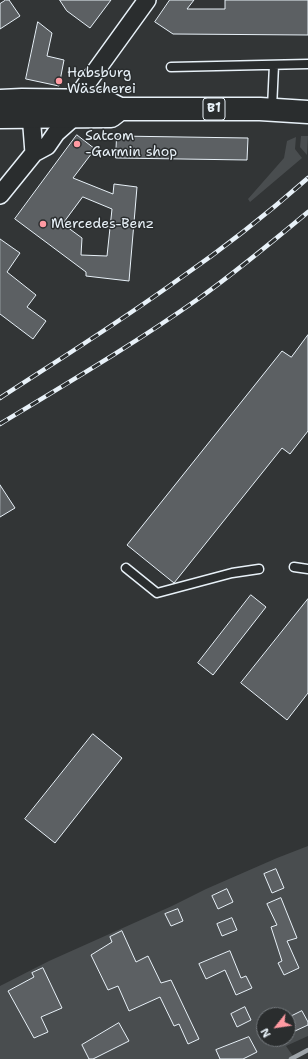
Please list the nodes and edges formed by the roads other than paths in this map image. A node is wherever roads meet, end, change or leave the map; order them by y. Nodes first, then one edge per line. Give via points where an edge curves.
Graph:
1 (147, 0) edge
2 (308, 64) edge
3 (274, 65) junction
4 (171, 67) dead end
5 (0, 89) edge
6 (0, 101) edge
7 (26, 108) junction
8 (78, 109) junction
9 (272, 110) junction
10 (308, 112) edge
11 (0, 116) edge
12 (34, 153) junction
13 (0, 195) edge
14 (294, 567) dead end
15 (126, 568) dead end
16 (259, 569) dead end
17 (308, 569) edge

1 - 8 street via 82,90
2 - 3 lane
3 - 4 lane
3 - 9 lane
5 - 7 main road
6 - 7 main road, B1
7 - 8 main road, B1
7 - 11 main road, B1
7 - 12 street via 32,127
8 - 9 main road, B1 via 104,101 120,109
8 - 12 street via 47,146
9 - 10 main road, B1
12 - 13 street
14 - 17 lane
15 - 16 lane via 157,593

